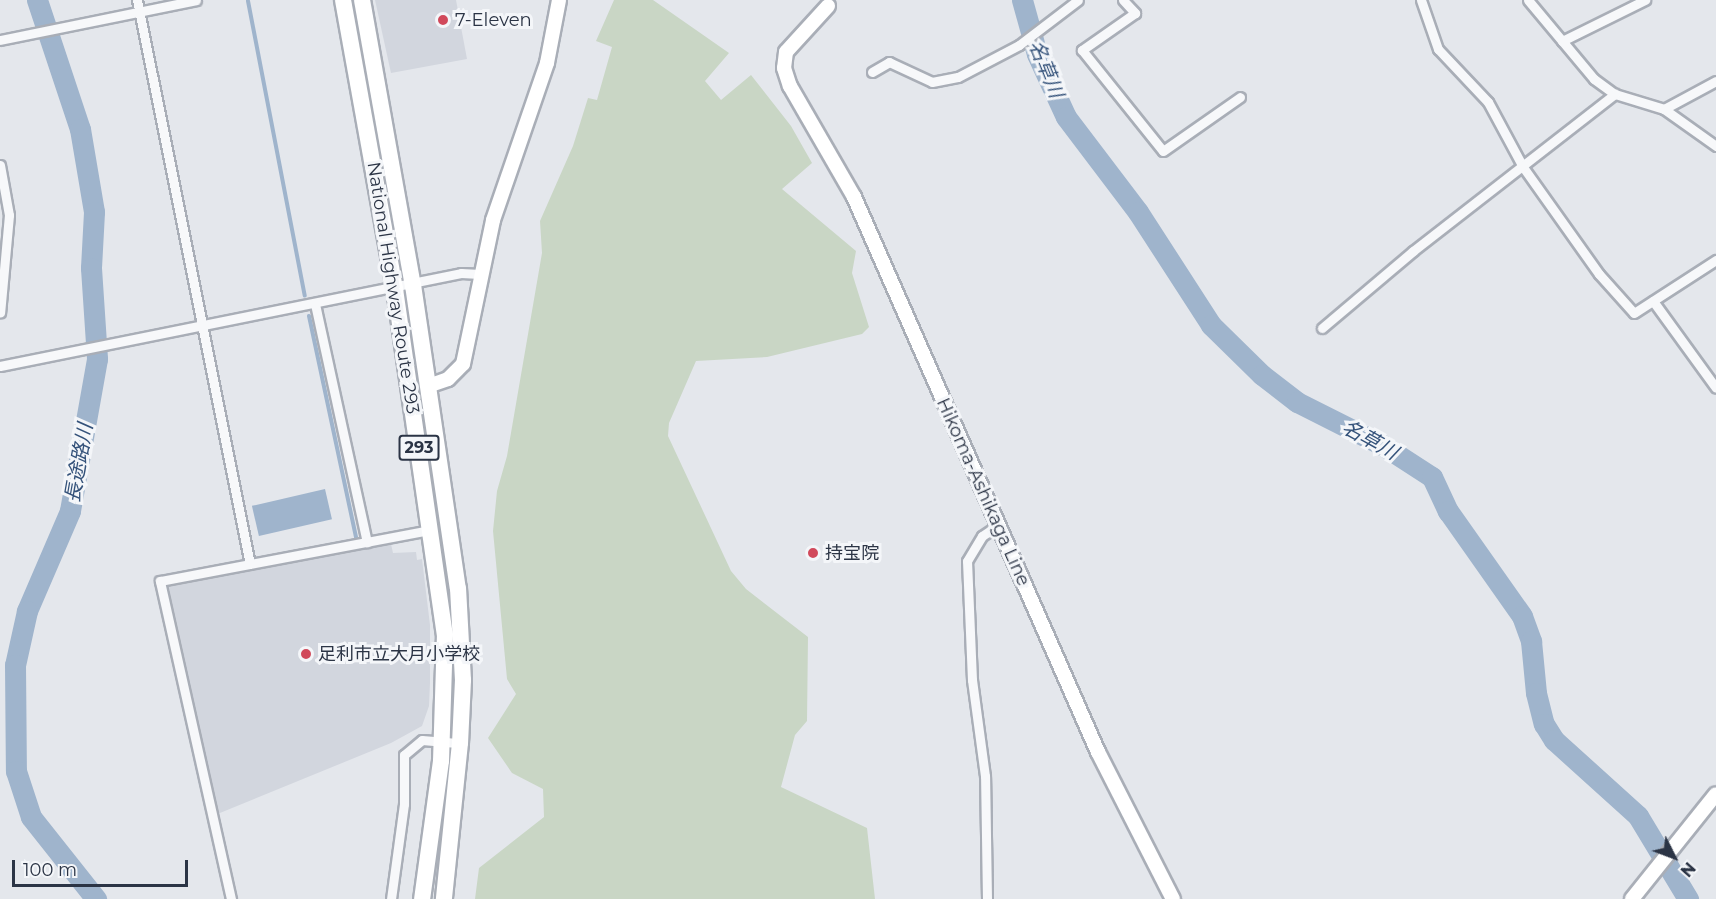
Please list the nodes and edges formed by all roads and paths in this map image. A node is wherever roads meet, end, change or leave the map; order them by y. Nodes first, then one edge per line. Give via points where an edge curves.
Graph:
1 (137, 0) edge
2 (196, 0) edge
3 (343, 0) edge
4 (362, 0) edge
5 (560, 0) edge
6 (1078, 0) edge
7 (1123, 0) edge
8 (1421, 0) edge
9 (1528, 0) edge
10 (1645, 0) edge
11 (828, 6) dead end
12 (139, 10) junction
13 (0, 40) edge
14 (1562, 41) junction
15 (872, 72) dead end
16 (1716, 81) edge
17 (1615, 94) junction
18 (1240, 97) dead end
19 (1664, 110) junction
20 (1716, 146) edge
21 (0, 165) edge
22 (1523, 167) junction
23 (1716, 260) edge
24 (480, 274) junction
25 (413, 285) junction
26 (395, 289) junction
27 (1653, 301) junction
28 (315, 304) junction
29 (0, 313) edge
30 (205, 325) junction
31 (1322, 328) dead end
32 (0, 366) edge
33 (428, 386) junction
34 (1716, 388) edge
35 (997, 526) junction
36 (431, 530) junction
37 (367, 542) junction
38 (250, 564) junction
39 (442, 741) junction
40 (460, 743) junction
41 (1716, 794) edge
42 (231, 899) edge
43 (391, 899) edge
44 (422, 899) edge
45 (444, 899) edge
46 (987, 899) edge
47 (1173, 899) edge
48 (1632, 899) edge

1 - 12 street
2 - 12 street
3 - 26 highway, National Highway Route 293 / 293
4 - 25 highway, National Highway Route 293 / 293
5 - 24 main road via 550,54 493,220
6 - 15 street via 1024,42 945,81 932,82 889,62
7 - 18 street via 1135,13 1082,50 1162,151
8 - 22 street via 1438,49 1488,102
9 - 14 street
10 - 14 street
11 - 35 main road, Hikoma-Ashikaga Line via 786,52 784,68 790,86 854,197
12 - 13 street
12 - 30 street
14 - 17 street via 1594,79
16 - 19 street
17 - 19 street
17 - 22 street
19 - 20 street
21 - 29 street via 9,215
22 - 27 street via 1599,274 1634,313
22 - 31 street via 1413,251
23 - 27 street
24 - 25 street via 461,273
24 - 33 main road via 463,364 448,379
25 - 26 street
25 - 33 highway, National Highway Route 293 / 293
26 - 28 street
26 - 36 highway, National Highway Route 293 / 293
27 - 34 street
28 - 30 street
28 - 37 street
30 - 32 street
30 - 38 street
33 - 40 highway, National Highway Route 293 / 293 via 458,588 463,681
35 - 46 street via 982,536 967,561 972,680 985,776
35 - 47 main road, Hikoma-Ashikaga Line via 1098,752
36 - 37 street
36 - 39 highway, National Highway Route 293 / 293 via 445,634
37 - 38 street
38 - 42 street via 160,581
39 - 40 street
39 - 43 street via 422,740 404,755 404,804
39 - 44 highway, National Highway Route 293 / 293
40 - 45 highway, National Highway Route 293 / 293
41 - 48 main road

